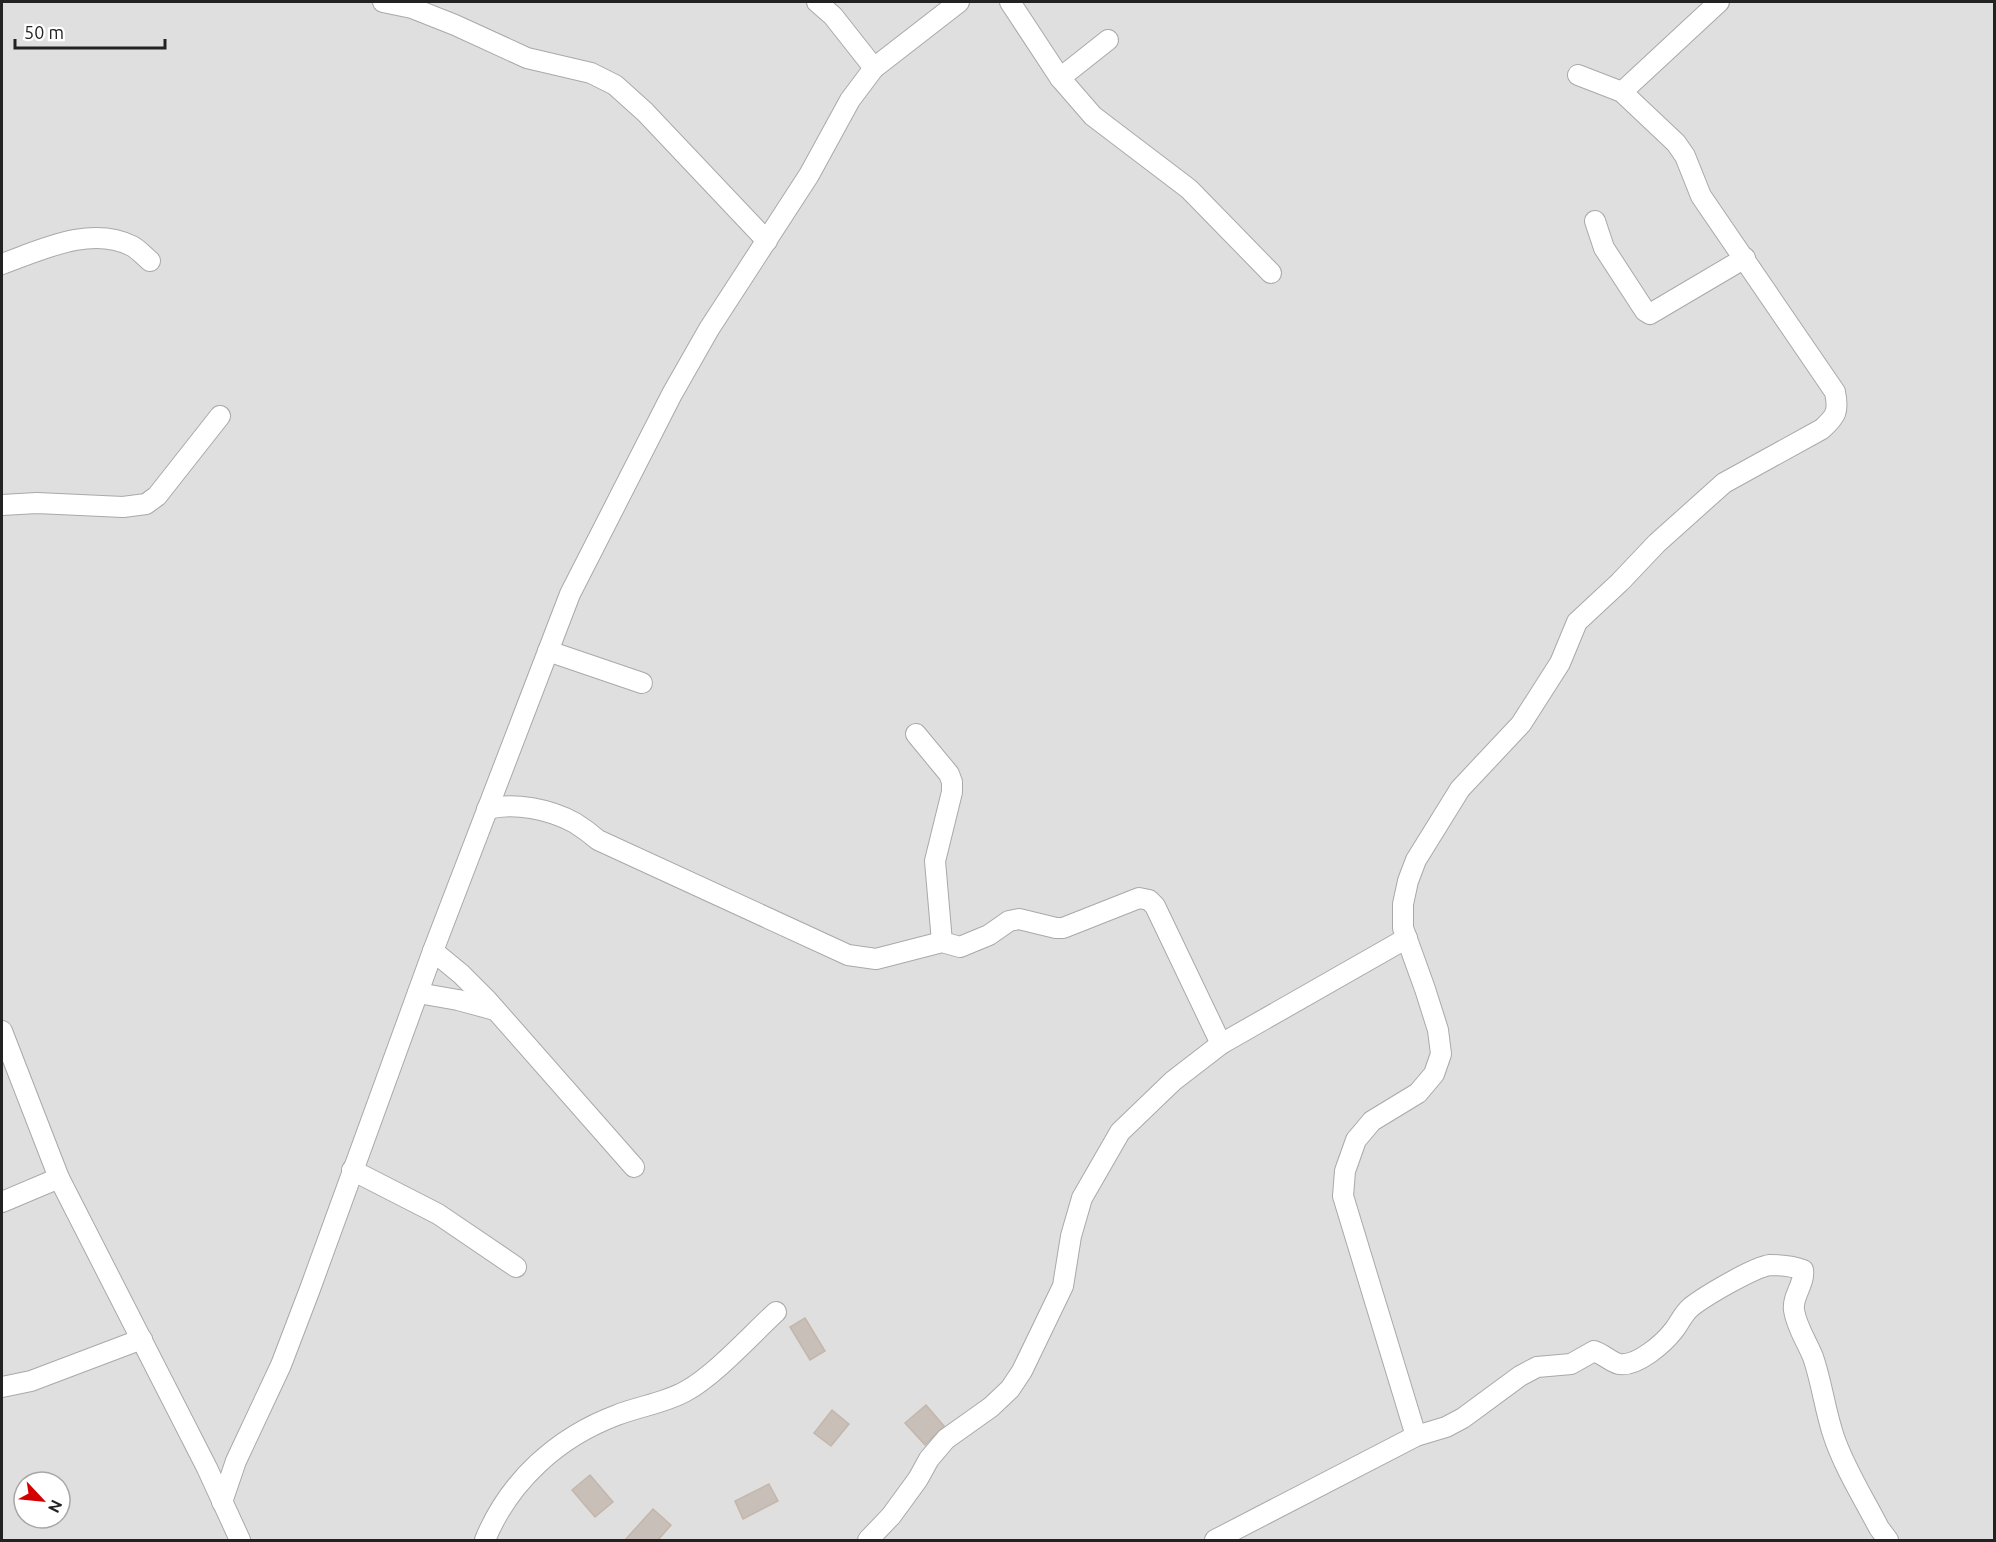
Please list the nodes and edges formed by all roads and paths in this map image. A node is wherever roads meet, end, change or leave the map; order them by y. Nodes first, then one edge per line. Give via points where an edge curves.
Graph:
1 (383, 2) edge
2 (817, 2) edge
3 (959, 2) edge
4 (1010, 2) edge
5 (1719, 2) edge
6 (1108, 40) dead end
7 (874, 68) junction
8 (1578, 75) dead end
9 (1060, 78) junction
10 (1622, 92) junction
11 (1595, 221) dead end
12 (767, 241) junction
13 (1745, 258) junction
14 (150, 261) dead end
15 (2, 264) edge
16 (1271, 273) dead end
17 (220, 416) dead end
18 (2, 505) edge
19 (548, 651) junction
20 (642, 683) dead end
21 (916, 734) dead end
22 (487, 809) junction
23 (1407, 938) junction
24 (942, 942) junction
25 (433, 951) junction
26 (418, 993) junction
27 (495, 1010) junction
28 (2, 1031) edge
29 (1221, 1044) junction
30 (634, 1167) dead end
31 (352, 1170) junction
32 (59, 1178) junction
33 (2, 1202) edge
34 (516, 1267) dead end
35 (776, 1312) dead end
36 (142, 1340) junction
37 (2, 1387) edge
38 (1416, 1436) junction
39 (222, 1502) junction
40 (240, 1540) edge
41 (485, 1540) edge
42 (868, 1540) edge
43 (1215, 1540) edge
44 (1888, 1540) edge

1 - 12 street via 412,8 527,58 591,73 615,85
2 - 7 street
3 - 7 street
4 - 9 street
5 - 10 street
6 - 9 street
7 - 12 street via 850,100
8 - 10 street
9 - 16 street via 1093,116 1189,189
10 - 13 street via 1676,143 1701,196
11 - 13 street via 1604,248 1650,314
12 - 19 street via 672,394 570,594
13 - 23 street via 1835,392 1838,406 1834,418 1822,429 1724,483 1576,622 1560,663 1521,724 1460,789 1416,860 1403,904
14 - 15 street via 132,246 111,239 73,238
17 - 18 street via 157,496 146,504
19 - 20 street
19 - 22 street
21 - 24 street via 952,782 935,861
22 - 24 street via 502,805 523,808 573,822 598,840 848,955 876,959
22 - 25 street
23 - 29 street
23 - 38 street via 1441,1054 1434,1074 1418,1093 1372,1121 1356,1140 1345,1171 1343,1196
24 - 29 street via 960,947 1019,919 1063,928 1139,898 1149,900
25 - 26 street
25 - 27 street
26 - 27 street
26 - 31 street
27 - 30 street
28 - 32 street
29 - 42 street via 1173,1081 1120,1132 1082,1198 1063,1286 1022,1371 991,1407 946,1439 891,1516
31 - 34 street via 438,1215
31 - 39 street via 281,1365 240,1452
32 - 33 street
32 - 36 street
35 - 41 street via 687,1391 617,1414 553,1449 515,1490
36 - 37 street via 32,1381
36 - 39 street
38 - 43 street
38 - 44 street via 1463,1418 1537,1367 1571,1364 1594,1351 1617,1364 1644,1357 1667,1338 1684,1312 1699,1301 1763,1267 1794,1267 1803,1270 1794,1311 1813,1356 1825,1412 1835,1441
39 - 40 street

